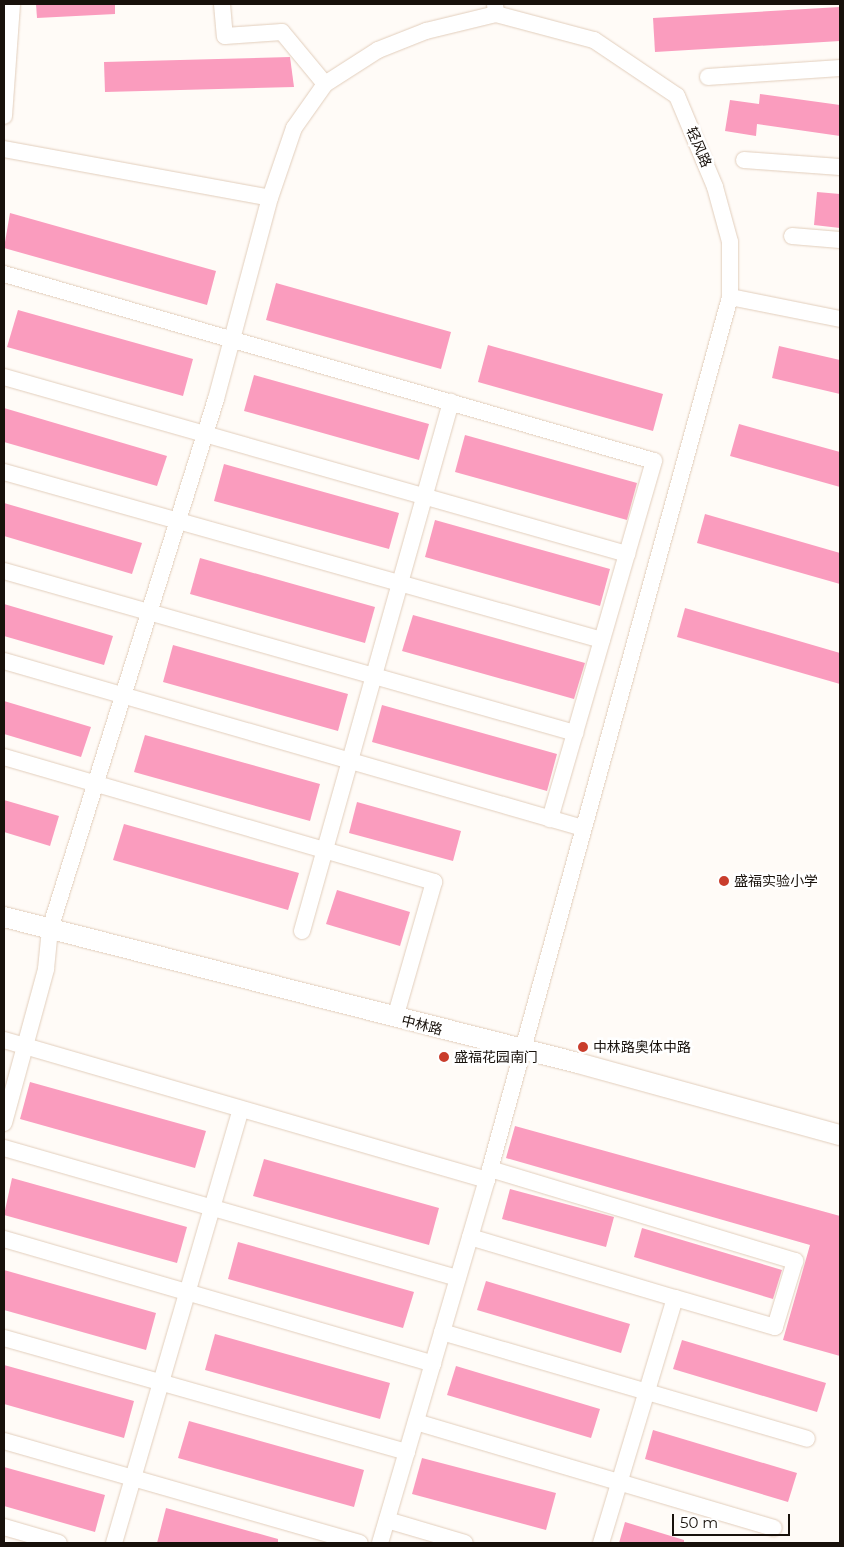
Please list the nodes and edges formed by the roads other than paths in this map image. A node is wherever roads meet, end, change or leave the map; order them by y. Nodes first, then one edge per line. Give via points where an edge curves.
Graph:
1 (12, 4) edge
2 (222, 4) edge
3 (496, 9) edge
4 (840, 68) edge
5 (708, 77) dead end
6 (325, 84) junction
7 (4, 116) edge
8 (4, 149) edge
9 (744, 160) dead end
10 (840, 167) edge
11 (270, 198) junction
12 (792, 236) dead end
13 (840, 240) edge
14 (4, 274) edge
15 (730, 297) junction
16 (840, 320) edge
17 (232, 339) junction
18 (4, 377) edge
19 (451, 402) junction
20 (205, 434) junction
21 (4, 472) edge
22 (424, 496) junction
23 (178, 522) junction
24 (627, 554) junction
25 (4, 571) edge
26 (400, 584) junction
27 (149, 612) junction
28 (602, 640) junction
29 (4, 661) edge
30 (374, 676) junction
31 (123, 696) junction
32 (575, 733) junction
33 (4, 757) edge
34 (350, 761) junction
35 (96, 783) junction
36 (550, 819) junction
37 (582, 828) junction
38 (325, 850) junction
39 (4, 917) edge
40 (50, 929) junction
41 (302, 931) dead end
42 (395, 1018) junction
43 (4, 1040) edge
44 (25, 1046) junction
45 (521, 1050) junction
46 (240, 1109) junction
47 (4, 1123) edge
48 (840, 1136) edge
49 (4, 1148) edge
50 (488, 1175) junction
51 (212, 1208) junction
52 (470, 1237) junction
53 (4, 1239) edge
54 (458, 1278) junction
55 (187, 1292) junction
56 (675, 1298) junction
57 (442, 1332) junction
58 (4, 1338) edge
59 (433, 1364) junction
60 (161, 1382) junction
61 (647, 1392) junction
62 (416, 1422) junction
63 (807, 1439) dead end
64 (4, 1441) edge
65 (407, 1452) junction
66 (133, 1478) junction
67 (619, 1483) junction
68 (387, 1520) junction
69 (4, 1527) edge
70 (774, 1528) dead end
71 (59, 1543) edge
72 (114, 1543) edge
73 (360, 1543) edge
74 (380, 1543) edge
75 (465, 1543) edge
76 (601, 1543) edge

1 - 7 street
2 - 6 street via 225,36 282,32
3 - 6 street via 378,50
3 - 15 street, 轻风路 via 594,40 677,96 715,187 730,242
4 - 5 street
6 - 11 street via 294,128
8 - 11 street
9 - 10 street
11 - 17 street
12 - 13 street
14 - 17 street
15 - 16 street
15 - 37 street, 轻风路
17 - 19 street
17 - 20 street
18 - 20 street
19 - 22 street
19 - 24 street via 654,461
20 - 22 street
20 - 23 street
21 - 23 street
22 - 24 street
22 - 26 street
23 - 26 street
23 - 27 street
24 - 28 street
25 - 27 street
26 - 28 street
26 - 30 street
27 - 30 street
27 - 31 street
28 - 32 street
29 - 31 street
30 - 32 street
30 - 34 street
31 - 34 street
31 - 35 street
32 - 36 street
33 - 35 street
34 - 36 street
34 - 38 street
35 - 38 street
35 - 40 street
36 - 37 street
37 - 45 street, 轻风路
38 - 41 street
38 - 42 street via 434,882
39 - 40 main road, 中林路
40 - 42 main road, 中林路
40 - 44 street via 46,970
42 - 45 main road, 中林路
43 - 44 street
44 - 46 street
44 - 47 street
45 - 48 main road, 中林路
45 - 50 street, 轻风路
46 - 50 street
46 - 51 street
49 - 51 street
50 - 52 street, 轻风路
50 - 56 street via 795,1261 775,1327
51 - 54 street
51 - 55 street
52 - 54 street, 轻风路
52 - 56 street
53 - 55 street
54 - 57 street, 轻风路
55 - 59 street
55 - 60 street
56 - 61 street
57 - 59 street, 轻风路
57 - 61 street
58 - 60 street
59 - 62 street, 轻风路
60 - 65 street
60 - 66 street
61 - 63 street
61 - 67 street
62 - 65 street, 轻风路
62 - 67 street
64 - 66 street
65 - 68 street, 轻风路
66 - 72 street
66 - 73 street
67 - 70 street
67 - 76 street
68 - 74 street, 轻风路
68 - 75 street
69 - 71 street

